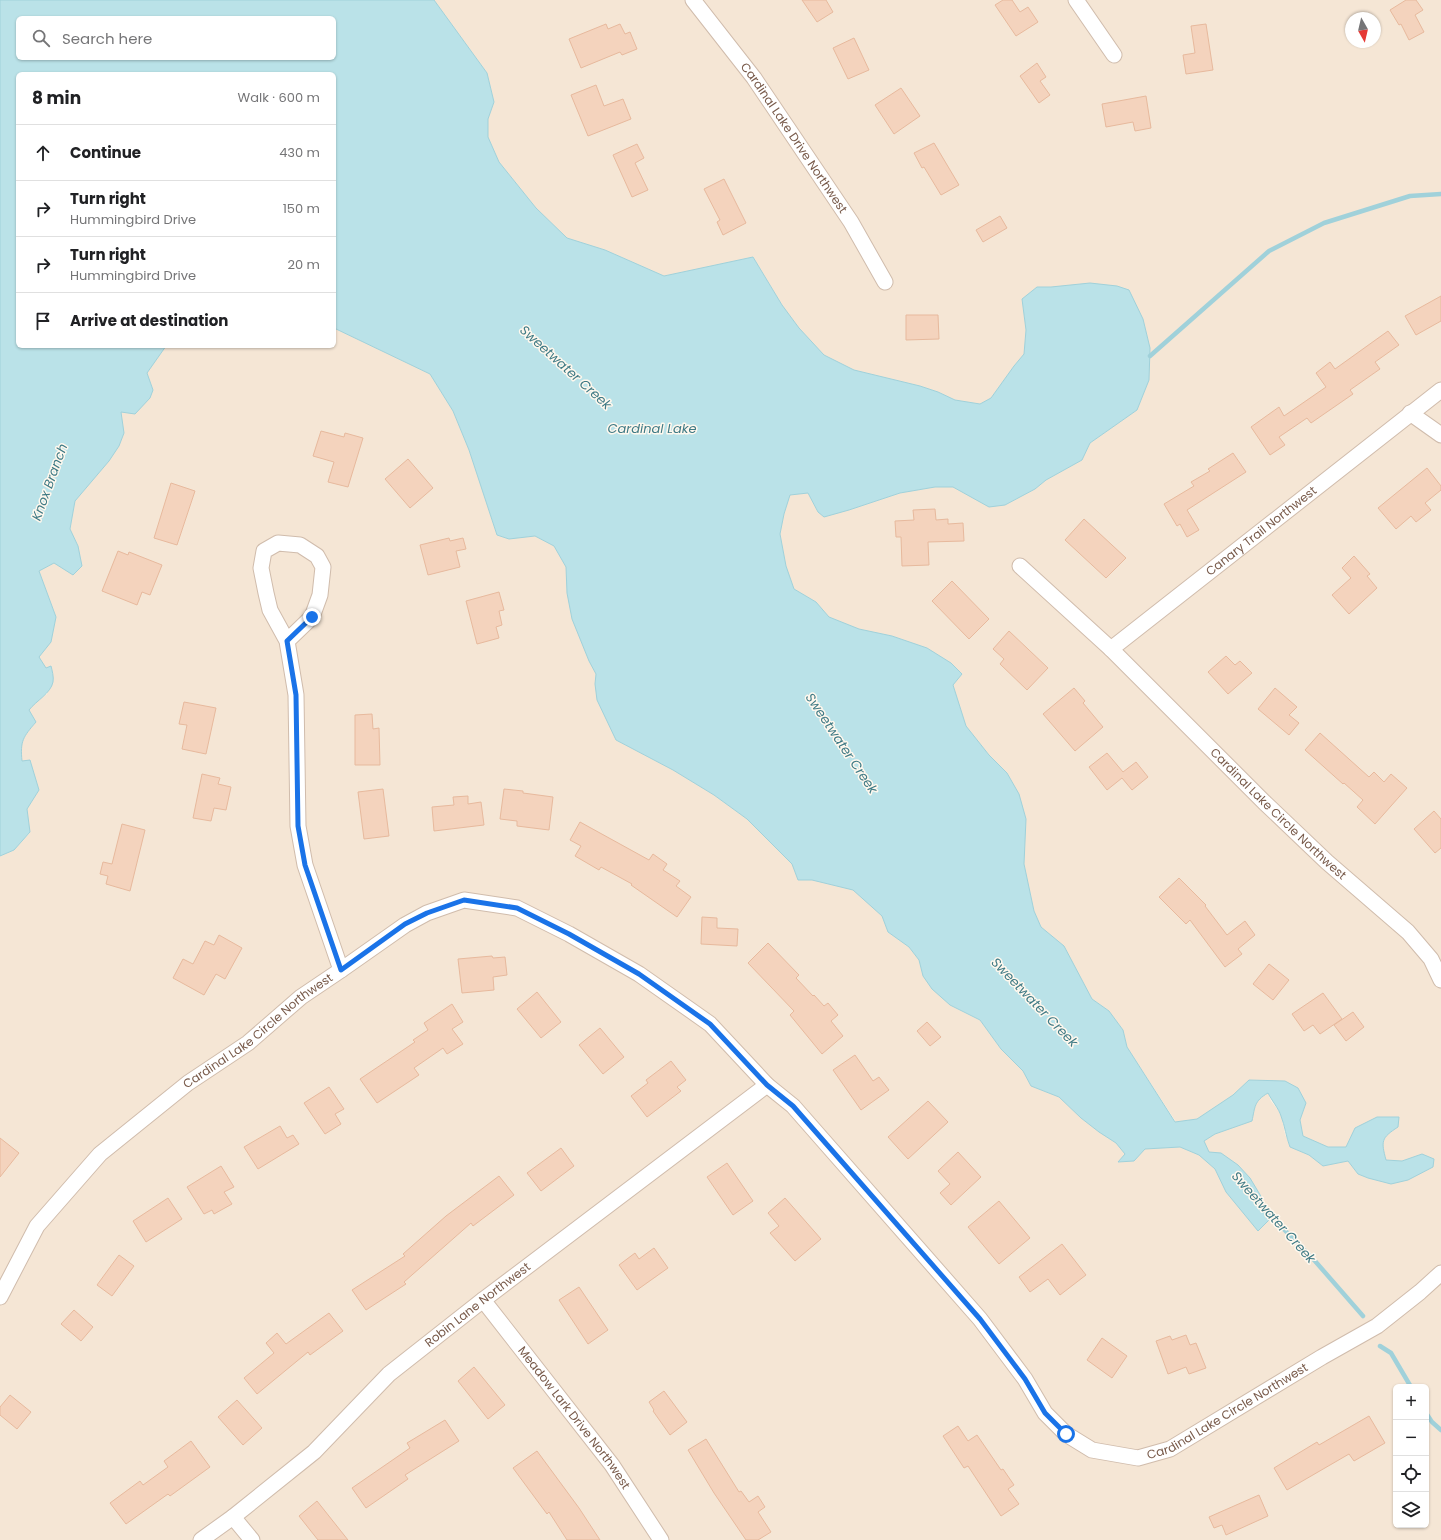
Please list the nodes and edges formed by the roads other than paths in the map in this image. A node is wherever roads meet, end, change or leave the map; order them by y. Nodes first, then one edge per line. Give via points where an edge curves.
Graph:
1 (693, 0) edge
2 (1076, 0) edge
3 (1114, 55) dead end
4 (884, 282) dead end
5 (1441, 390) edge
6 (1410, 413) junction
7 (1441, 435) edge
8 (1020, 566) dead end
9 (287, 641) junction
10 (1111, 649) junction
11 (341, 970) junction
12 (1441, 980) edge
13 (767, 1085) junction
14 (1441, 1273) edge
15 (0, 1297) edge
16 (483, 1300) junction
17 (233, 1517) junction
18 (201, 1540) edge
19 (252, 1540) edge
20 (661, 1540) edge

1 - 4 street, Cardinal Lake Drive Northwest via 754,78 851,222
2 - 3 street
5 - 6 street, Canary Trail Northwest
6 - 7 street
6 - 10 street, Canary Trail Northwest
8 - 10 street, Cardinal Lake Circle Northwest
9 - 9 street via 312,617 320,595 323,567 317,556 300,545 278,543 264,551 261,568 270,610
9 - 11 street via 296,695 298,826 305,865
10 - 12 street, Cardinal Lake Circle Northwest via 1264,802 1327,862 1408,932 1431,959
11 - 13 street, Cardinal Lake Circle Northwest via 405,924 427,913 464,900 517,908 569,934 645,978 710,1024
11 - 15 street, Cardinal Lake Circle Northwest via 301,996 248,1043 188,1083 100,1154 37,1226
13 - 14 street, Cardinal Lake Circle Northwest via 793,1106 980,1319 1025,1379 1045,1413 1066,1434 1092,1450 1138,1458 1170,1449 1377,1326
13 - 16 street, Robin Lane Northwest
16 - 17 street, Robin Lane Northwest via 390,1374 314,1452
16 - 20 street, Meadow Lark Drive Northwest via 612,1465
17 - 18 street, Robin Lane Northwest
17 - 19 street

